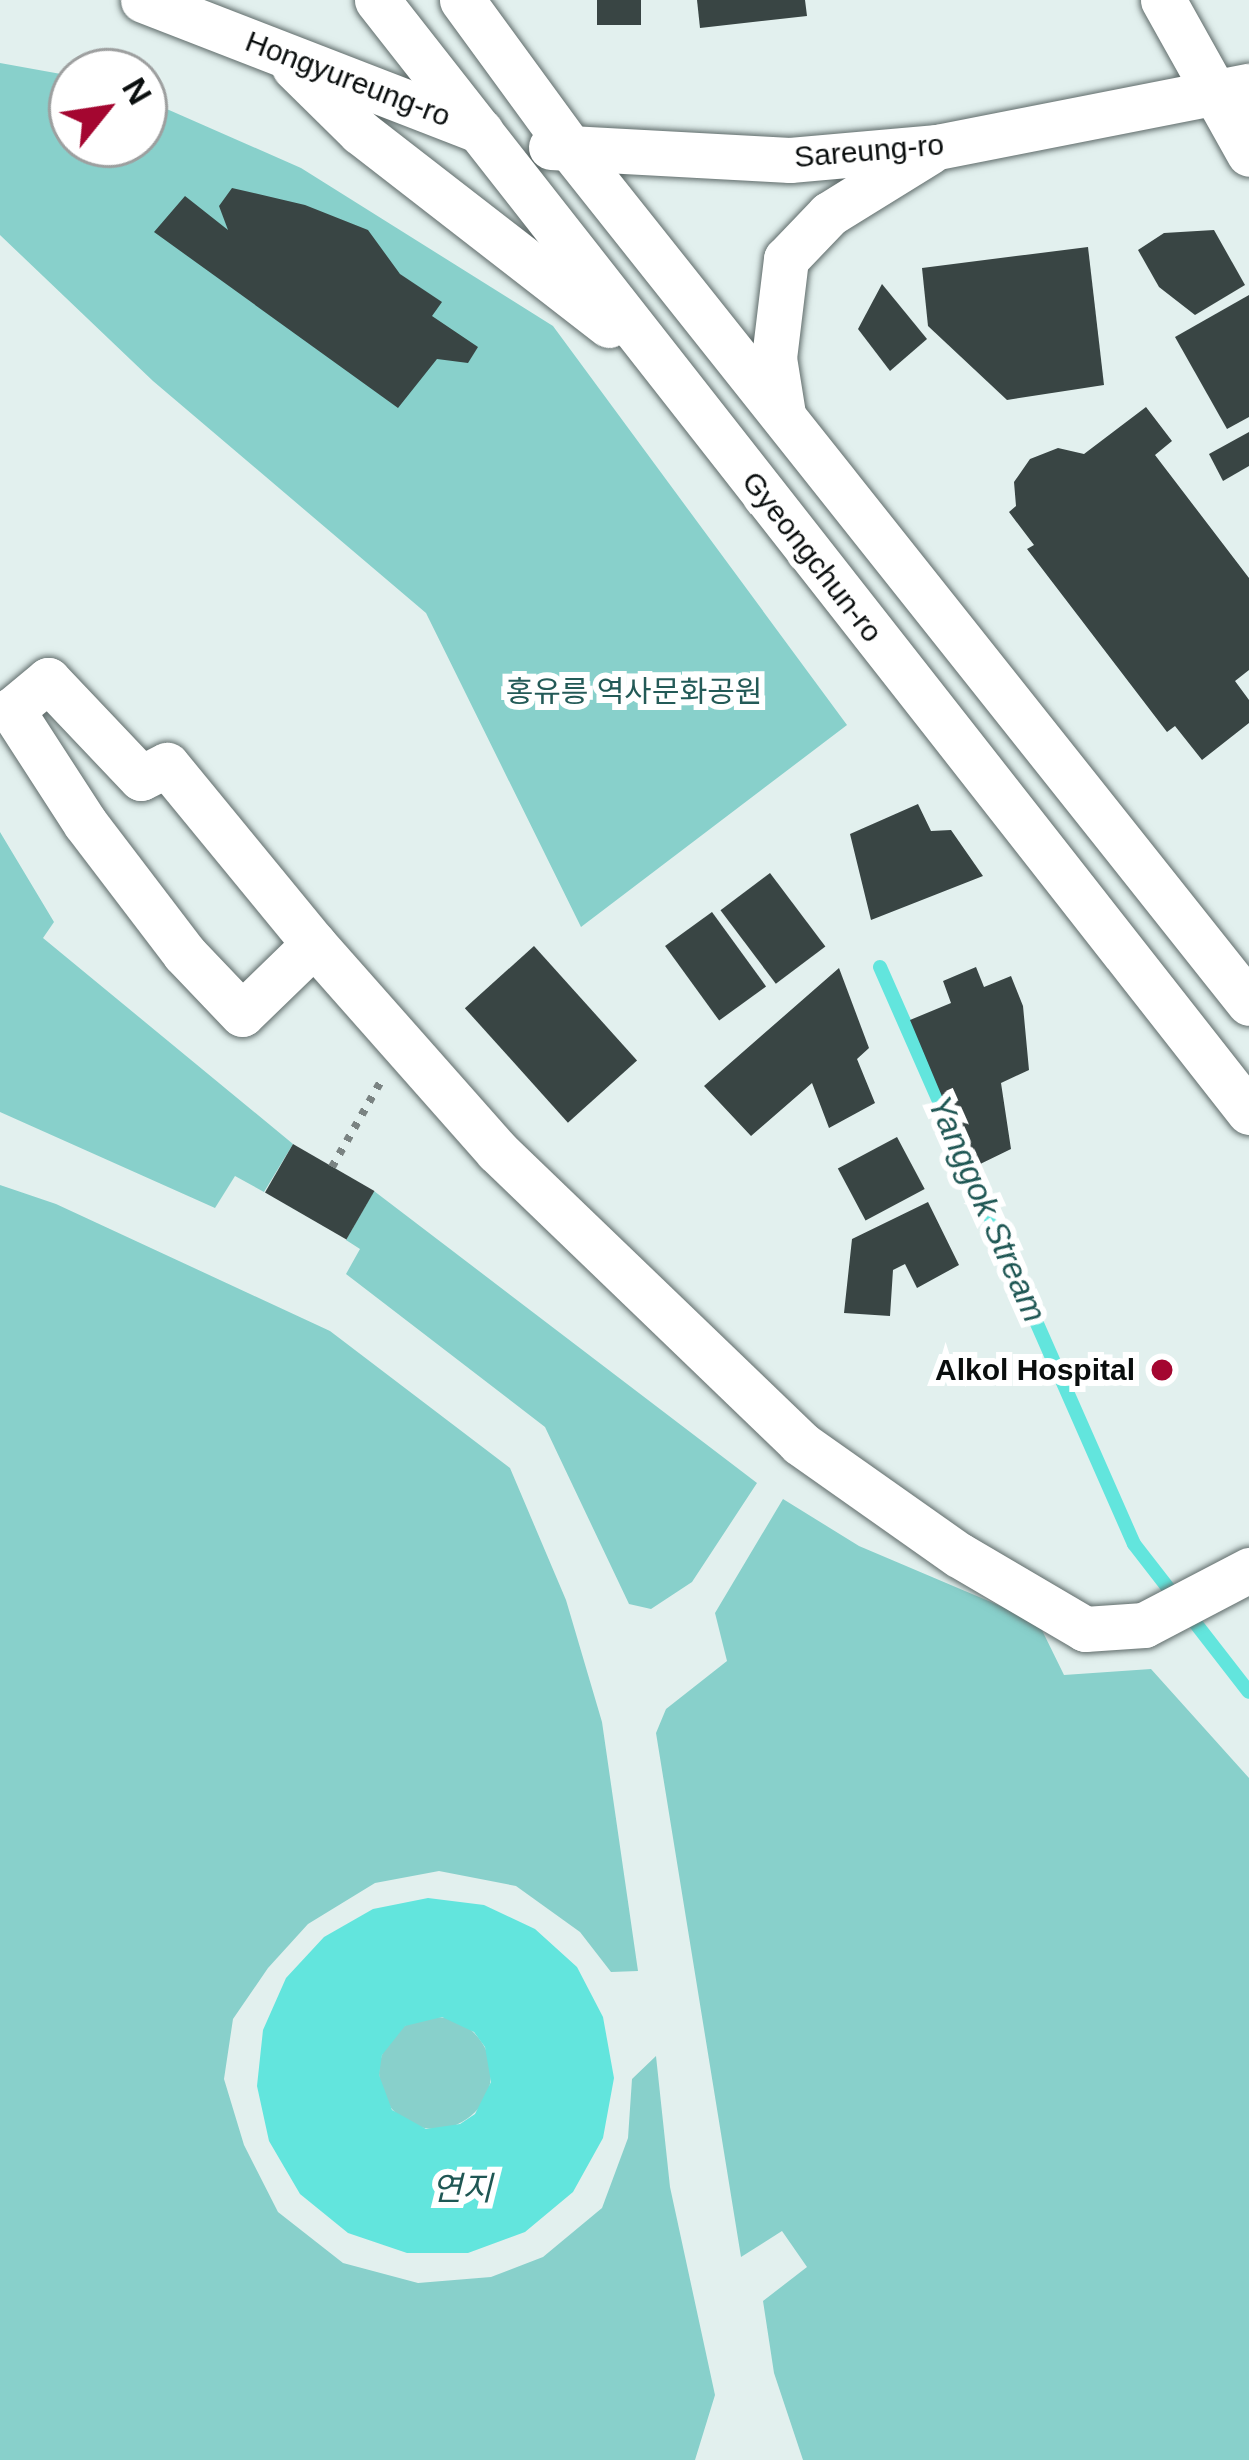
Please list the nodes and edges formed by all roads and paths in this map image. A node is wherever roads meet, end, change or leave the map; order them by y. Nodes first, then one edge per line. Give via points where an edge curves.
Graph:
1 (142, 0) edge
2 (377, 0) edge
3 (461, 0) edge
4 (1163, 0) edge
5 (279, 52) junction
6 (1232, 88) edge
7 (485, 132) junction
8 (937, 147) junction
9 (572, 152) junction
10 (1249, 154) edge
11 (683, 394) junction
12 (783, 417) junction
13 (6, 703) edge
14 (314, 944) junction
15 (1249, 1003) edge
16 (403, 1044) junction
17 (1249, 1112) edge
18 (332, 1167) dead end
19 (1241, 1577) edge

1 - 5 street, Hongyureung-ro
2 - 7 street, Gyeongchun-ro
3 - 9 street
4 - 6 street
5 - 7 street, Hongyureung-ro
5 - 11 street via 360,132 615,329
6 - 8 street, Sareung-ro
6 - 10 street
7 - 9 street, Sareung-ro
7 - 11 street, Gyeongchun-ro
8 - 9 street, Sareung-ro via 790,160
8 - 12 street via 829,214 786,259 774,358
9 - 12 street
11 - 17 street, Gyeongchun-ro
12 - 15 street
13 - 14 street via 47,680 141,778 167,765
13 - 14 street via 85,823 184,953 242,1013
14 - 16 street
16 - 18 path
16 - 19 street via 497,1151 800,1443 959,1555 1085,1629 1144,1625

